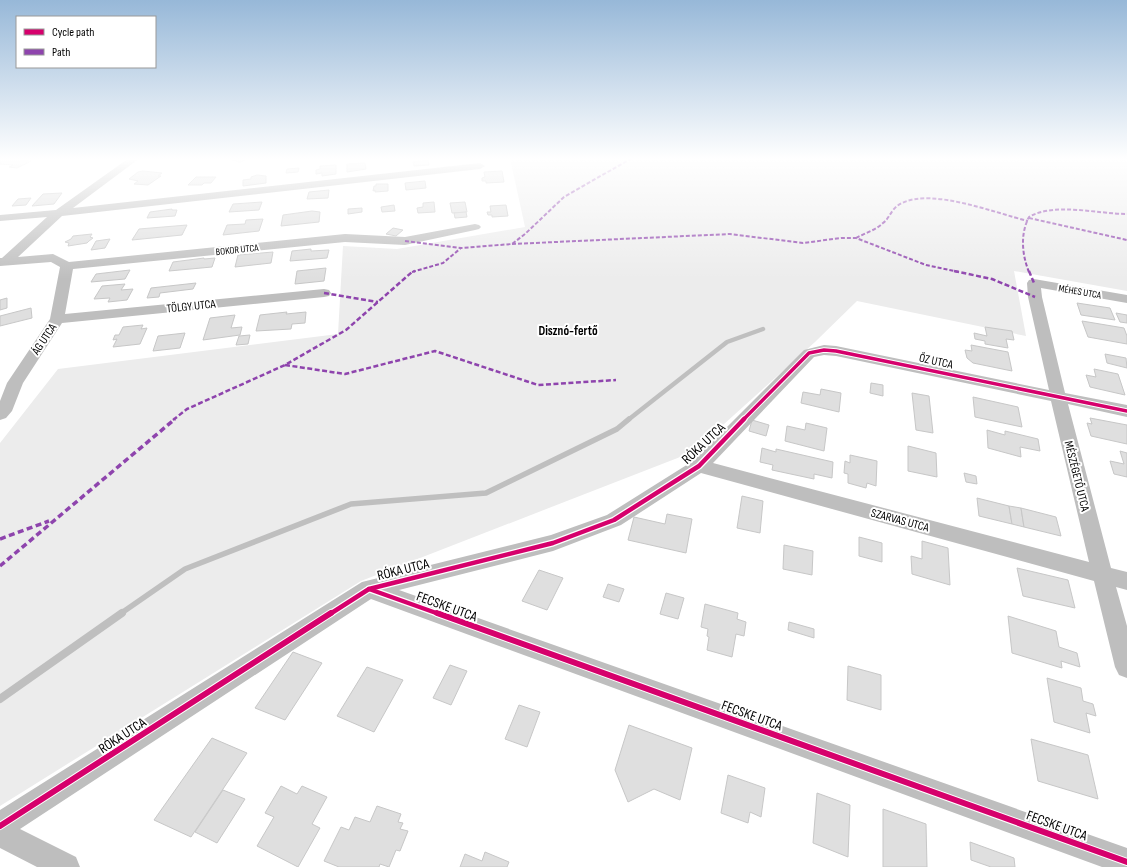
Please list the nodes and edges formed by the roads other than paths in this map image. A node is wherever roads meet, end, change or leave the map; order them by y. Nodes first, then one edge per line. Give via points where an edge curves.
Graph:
1 (79, 198) edge
2 (189, 198) edge
3 (59, 213) junction
4 (0, 218) edge
5 (475, 227) dead end
6 (4, 261) edge
7 (67, 266) junction
8 (1034, 283) joint
9 (324, 293) dead end
10 (1127, 299) edge
11 (57, 319) junction
12 (810, 353) joint
13 (7, 385) edge
14 (1058, 396) junction
15 (1127, 411) edge
16 (0, 414) edge
17 (699, 466) junction
18 (1102, 574) junction
19 (1127, 581) edge
20 (369, 589) junction
21 (1127, 667) edge
22 (0, 826) edge
23 (0, 833) edge
24 (1127, 862) edge
25 (66, 867) edge

1 - 3 street
2 - 3 street
3 - 4 street
3 - 6 street
5 - 7 street, BOKOR UTCA via 405,241 345,238
6 - 7 street, BOKOR UTCA via 53,258
7 - 11 street, ÁG UTCA
8 - 10 street, MÉHES UTCA
8 - 14 street, MÉSZÉGETŐ UTCA
9 - 11 street, TÖLGY UTCA
11 - 13 street, ÁG UTCA
12 - 14 street, ŐZ UTCA via 836,351
12 - 17 street, RÓKA UTCA
13 - 16 street, ÁG UTCA via 6,407
14 - 15 street, ŐZ UTCA
14 - 18 street, MÉSZÉGETŐ UTCA
17 - 18 street, SZARVAS UTCA
17 - 20 street, RÓKA UTCA via 614,520 553,543
18 - 19 street, SZARVAS UTCA
18 - 21 street, MÉSZÉGETŐ UTCA
20 - 22 street, RÓKA UTCA
20 - 24 street, FECSKE UTCA
23 - 25 street

